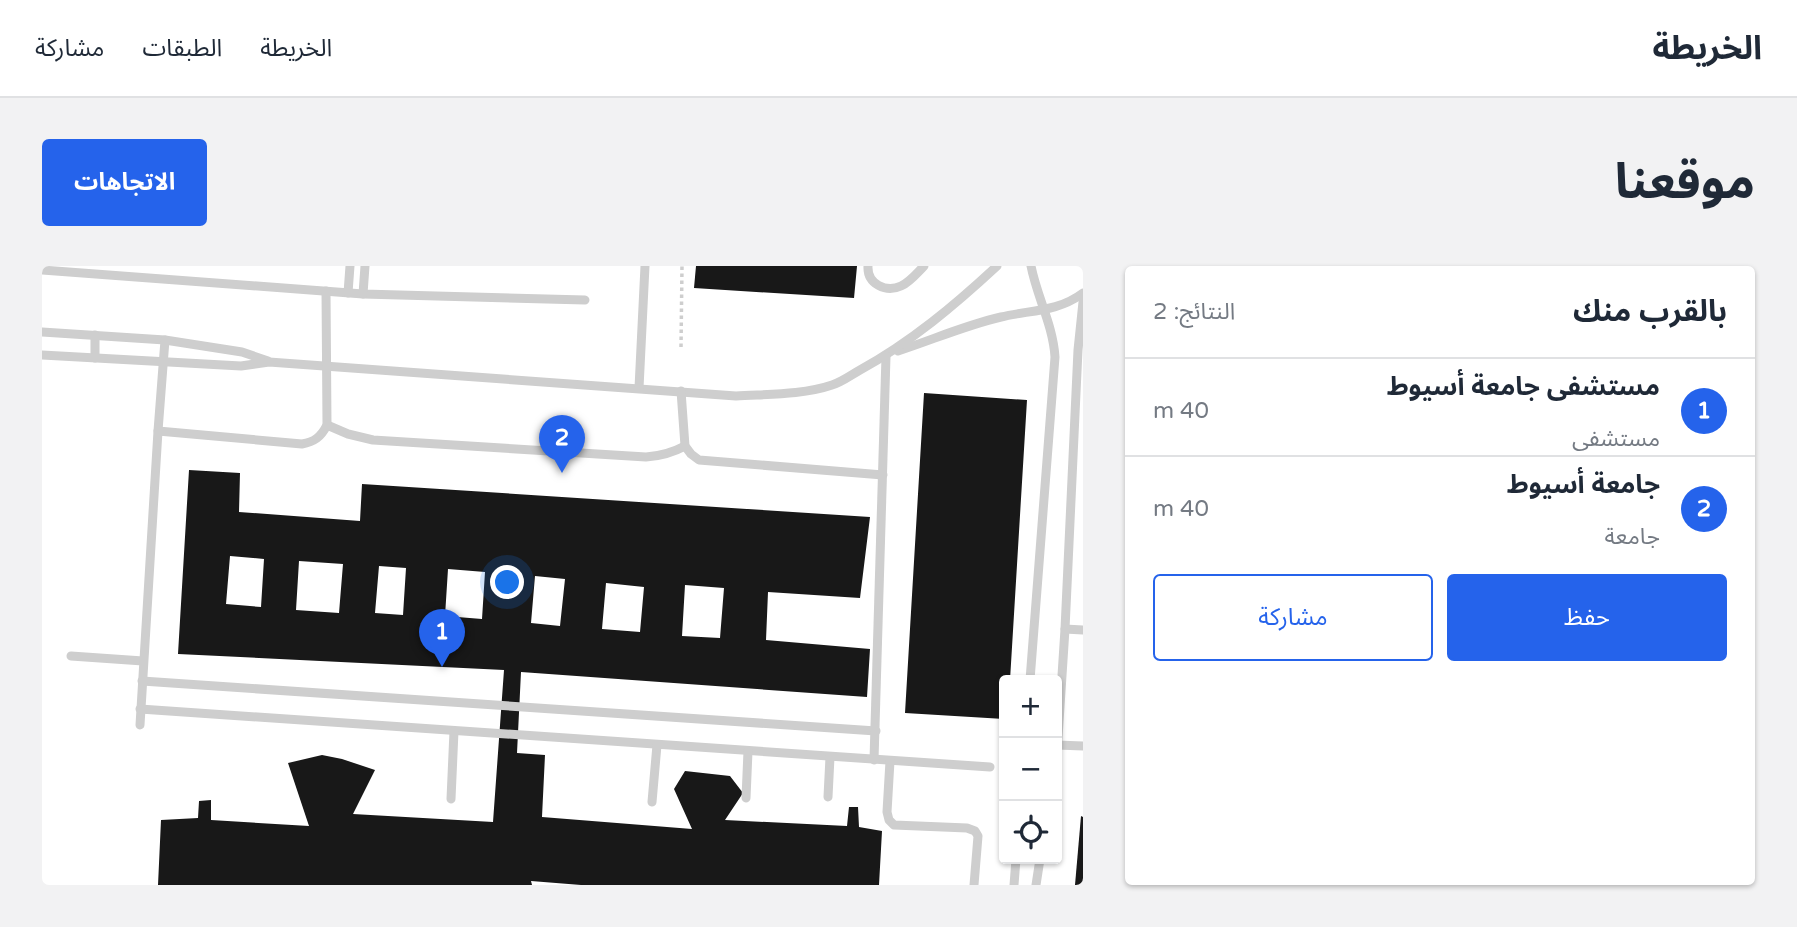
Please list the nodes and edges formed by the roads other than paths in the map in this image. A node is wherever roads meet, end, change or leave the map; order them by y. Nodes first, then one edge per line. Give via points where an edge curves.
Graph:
1 (350, 266) edge
2 (366, 266) edge
3 (645, 266) edge
4 (868, 266) edge
5 (924, 266) edge
6 (997, 266) edge
7 (1031, 266) edge
8 (42, 270) edge
9 (326, 291) junction
10 (348, 293) junction
11 (363, 293) junction
12 (1083, 293) edge
13 (585, 300) dead end
14 (1083, 302) edge
15 (1044, 310) junction
16 (42, 332) edge
17 (95, 335) junction
18 (165, 340) junction
19 (42, 355) edge
20 (886, 356) junction
21 (95, 358) junction
22 (163, 361) junction
23 (269, 362) junction
24 (326, 366) junction
25 (639, 388) junction
26 (681, 391) junction
27 (327, 425) junction
28 (158, 431) junction
29 (685, 446) junction
30 (883, 475) junction
31 (1065, 629) junction
32 (1083, 630) edge
33 (71, 656) dead end
34 (143, 661) junction
35 (1030, 675) edge
36 (142, 681) junction
37 (140, 709) junction
38 (140, 725) dead end
39 (454, 731) junction
40 (876, 731) junction
41 (1058, 738) edge
42 (657, 745) junction
43 (1083, 746) edge
44 (1062, 747) edge
45 (748, 751) junction
46 (830, 757) junction
47 (874, 760) junction
48 (890, 761) junction
49 (990, 767) dead end
50 (828, 797) dead end
51 (746, 798) dead end
52 (451, 799) dead end
53 (652, 802) dead end
54 (1016, 864) edge
55 (1039, 864) edge
56 (974, 885) edge
57 (1014, 885) edge
58 (1036, 885) edge

1 - 10 lane
2 - 11 lane
3 - 25 lane
4 - 5 lane via 871,279 891,288 906,283
6 - 20 lane
7 - 15 lane
8 - 9 lane
9 - 10 lane
9 - 24 lane
10 - 11 lane
11 - 13 lane
12 - 15 lane
14 - 31 lane
15 - 20 lane via 983,321
15 - 35 lane via 1053,333 1055,357
16 - 17 lane
17 - 18 lane
17 - 21 lane
18 - 22 lane
18 - 23 lane via 242,352
19 - 21 lane
20 - 26 lane via 833,385 804,390 736,396
20 - 30 lane
21 - 22 lane
22 - 23 lane via 241,366
22 - 28 lane
23 - 24 lane
24 - 25 lane
24 - 27 lane
25 - 26 lane
26 - 29 lane
27 - 28 lane via 317,439 302,444
27 - 29 lane via 373,440 646,457
28 - 34 lane
29 - 30 lane via 699,460
30 - 40 lane
31 - 32 lane
31 - 41 lane
33 - 34 lane
34 - 36 lane
36 - 37 lane
36 - 40 lane
37 - 38 lane
37 - 39 lane
39 - 42 lane
39 - 52 lane
40 - 47 lane
42 - 45 lane
42 - 53 lane
43 - 44 lane
45 - 46 lane
45 - 51 lane
46 - 47 lane
46 - 50 lane
47 - 48 lane
48 - 49 lane
48 - 56 lane via 889,820 894,825 975,831
54 - 57 lane
55 - 58 lane

